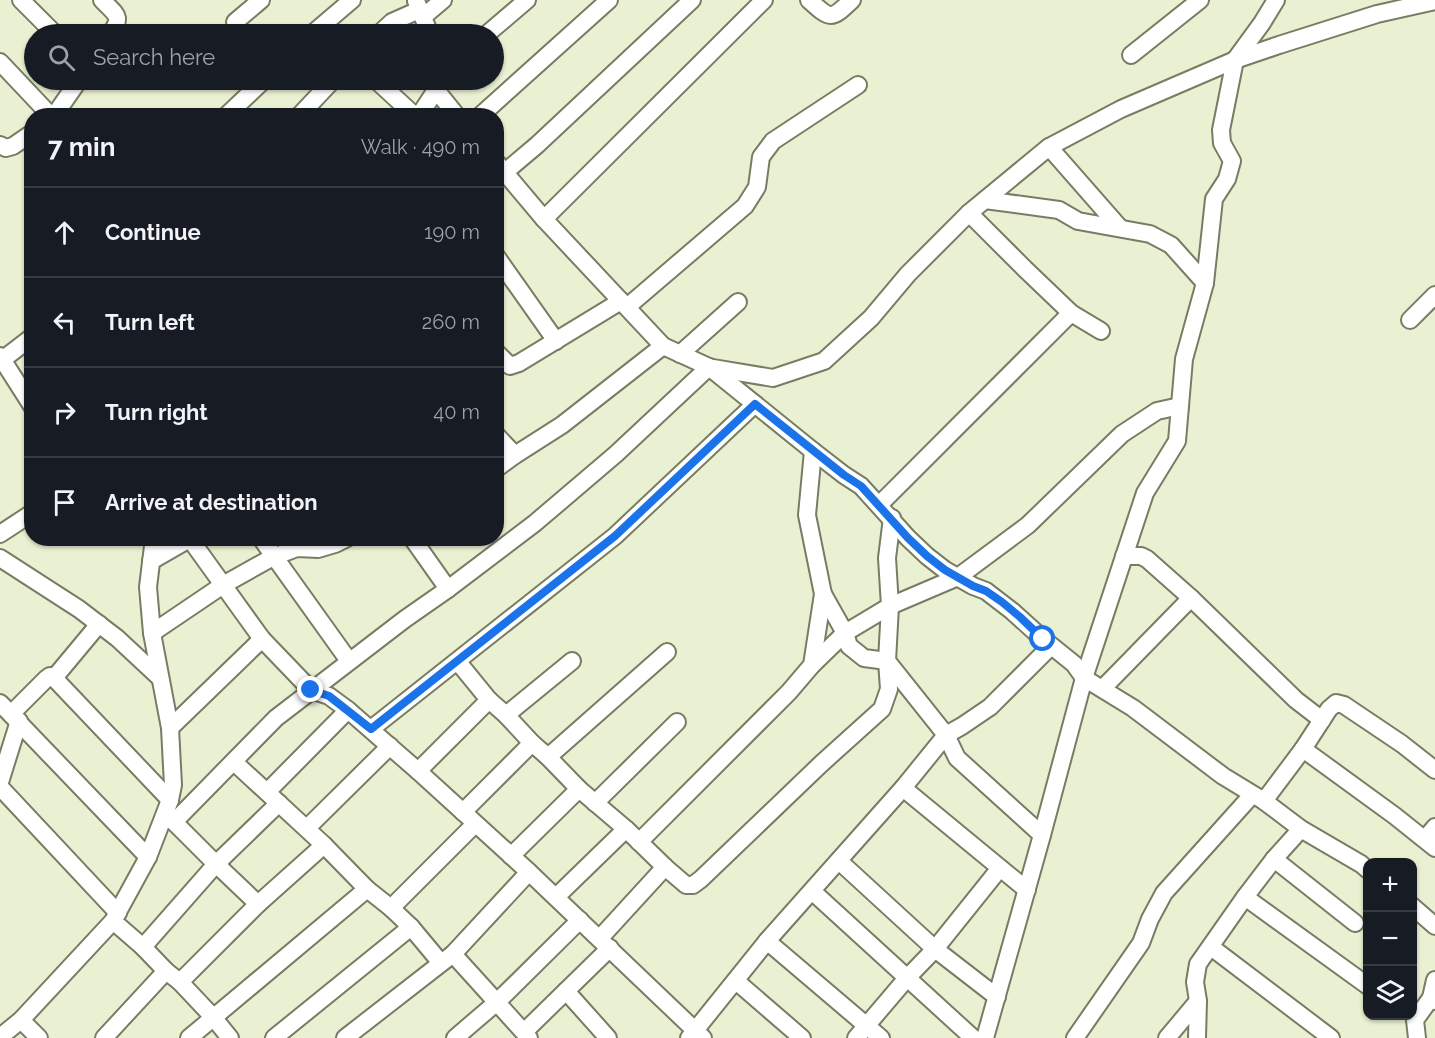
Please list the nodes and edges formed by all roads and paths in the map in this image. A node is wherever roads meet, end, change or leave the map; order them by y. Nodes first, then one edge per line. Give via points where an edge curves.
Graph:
1 (21, 0) edge
2 (102, 0) edge
3 (261, 0) edge
4 (352, 0) edge
5 (443, 0) edge
6 (527, 0) edge
7 (609, 0) edge
8 (692, 0) edge
9 (764, 0) edge
10 (809, 0) edge
11 (852, 0) edge
12 (1200, 0) edge
13 (1276, 0) edge
14 (1435, 1) edge
15 (419, 9) edge
16 (235, 22) dead end
17 (45, 24) edge
18 (117, 24) edge
19 (324, 24) edge
20 (390, 24) edge
21 (426, 24) edge
22 (499, 24) edge
23 (1131, 55) dead end
24 (1235, 60) junction
25 (0, 62) edge
26 (858, 85) dead end
27 (24, 87) edge
28 (27, 90) edge
29 (71, 90) edge
30 (253, 90) edge
31 (323, 90) edge
32 (388, 90) edge
33 (435, 90) edge
34 (441, 90) edge
35 (44, 108) edge
36 (58, 108) edge
37 (234, 108) edge
38 (306, 108) edge
39 (409, 108) edge
40 (423, 108) edge
41 (452, 108) edge
42 (489, 108) edge
43 (24, 138) edge
44 (0, 145) edge
45 (1049, 147) junction
46 (504, 165) edge
47 (504, 171) edge
48 (985, 200) junction
49 (969, 213) junction
50 (544, 219) junction
51 (1120, 228) junction
52 (504, 267) edge
53 (1205, 283) junction
54 (1435, 295) edge
55 (738, 302) dead end
56 (624, 304) junction
57 (1071, 312) junction
58 (1410, 320) dead end
59 (1101, 331) dead end
60 (556, 341) junction
61 (24, 343) edge
62 (663, 346) junction
63 (680, 354) junction
64 (1, 358) edge
65 (504, 360) edge
66 (709, 367) junction
67 (24, 394) edge
68 (755, 404) junction
69 (1180, 406) junction
70 (504, 443) edge
71 (813, 451) junction
72 (515, 454) junction
73 (504, 463) edge
74 (879, 505) junction
75 (24, 518) edge
76 (892, 518) junction
77 (1, 531) edge
78 (150, 546) edge
79 (178, 546) edge
80 (196, 546) edge
81 (266, 546) edge
82 (328, 546) edge
83 (418, 546) edge
84 (504, 546) edge
85 (504, 546) edge
86 (1124, 556) junction
87 (273, 557) junction
88 (0, 558) edge
89 (150, 561) junction
90 (958, 577) junction
91 (223, 585) junction
92 (448, 589) junction
93 (823, 594) junction
94 (1191, 598) junction
95 (890, 606) junction
96 (99, 624) junction
97 (152, 633) junction
98 (845, 633) junction
99 (262, 639) junction
100 (1051, 646) junction
101 (667, 652) dead end
102 (887, 660) junction
103 (349, 661) junction
104 (572, 661) dead end
105 (458, 662) junction
106 (812, 664) junction
107 (54, 678) junction
108 (160, 678) junction
109 (1084, 678) junction
110 (1102, 688) junction
111 (311, 690) junction
112 (489, 700) junction
113 (348, 710) junction
114 (10, 713) edge
115 (506, 715) junction
116 (1322, 720) junction
117 (677, 722) dead end
118 (170, 728) junction
119 (371, 729) junction
120 (946, 735) junction
121 (532, 743) junction
122 (390, 746) junction
123 (1303, 748) junction
124 (548, 757) junction
125 (234, 762) junction
126 (1435, 770) edge
127 (418, 771) junction
128 (0, 782) edge
129 (0, 787) edge
130 (903, 788) junction
131 (579, 789) junction
132 (273, 797) junction
133 (1258, 798) junction
134 (595, 803) junction
135 (170, 813) junction
136 (469, 818) junction
137 (307, 828) junction
138 (626, 829) junction
139 (1301, 829) junction
140 (1042, 835) junction
141 (1432, 838) edge
142 (639, 842) junction
143 (324, 845) junction
144 (512, 856) junction
145 (148, 857) junction
146 (1274, 859) junction
147 (838, 861) junction
148 (216, 864) junction
149 (1363, 866) edge
150 (665, 867) junction
151 (1000, 868) junction
152 (529, 872) junction
153 (367, 889) junction
154 (1027, 890) junction
155 (812, 891) junction
156 (556, 897) junction
157 (1245, 897) junction
158 (258, 904) junction
159 (391, 908) junction
160 (1417, 910) edge
161 (116, 917) junction
162 (580, 920) junction
163 (1355, 923) dead end
164 (1435, 926) edge
165 (411, 927) junction
166 (768, 941) junction
167 (605, 943) junction
168 (143, 947) junction
169 (1211, 947) junction
170 (935, 949) junction
171 (447, 958) junction
172 (166, 971) junction
173 (907, 978) junction
174 (1435, 980) edge
175 (736, 981) junction
176 (180, 982) junction
177 (1363, 982) edge
178 (566, 991) junction
179 (997, 997) junction
180 (1433, 999) edge
181 (1198, 1000) junction
182 (497, 1002) junction
183 (1417, 1013) edge
184 (213, 1017) junction
185 (21, 1020) junction
186 (1412, 1020) edge
187 (862, 1032) edge
188 (526, 1035) edge
189 (696, 1036) edge
190 (0, 1037) edge
191 (39, 1038) edge
192 (104, 1038) edge
193 (189, 1038) edge
194 (230, 1038) edge
195 (274, 1038) edge
196 (345, 1038) edge
197 (455, 1038) edge
198 (608, 1038) edge
199 (802, 1038) edge
200 (881, 1038) edge
201 (973, 1038) edge
202 (986, 1038) edge
203 (1075, 1038) edge
204 (1167, 1038) edge
205 (1197, 1038) edge
206 (1331, 1038) edge
207 (1417, 1038) edge

1 - 17 street
2 - 18 street via 116,15
3 - 16 street
4 - 19 street
5 - 15 street
6 - 22 street
7 - 42 street
8 - 46 street via 537,145
9 - 50 street
10 - 11 street via 831,16
12 - 23 street
13 - 24 street
14 - 24 street via 1377,14
15 - 20 street
15 - 21 street
24 - 45 street via 1122,109
24 - 53 street via 1221,130 1222,143 1232,161 1227,179 1214,199
25 - 27 street
26 - 56 street via 773,141 761,157 758,187 745,206
28 - 35 street
29 - 36 street
30 - 37 street
31 - 38 street
32 - 39 street
33 - 40 street
34 - 41 street
43 - 44 street via 6,148
45 - 48 street
45 - 51 street
47 - 50 street
48 - 49 street
48 - 51 street via 1059,210 1078,221
49 - 57 street
49 - 66 street via 871,318 824,361 773,378
50 - 56 street
51 - 53 street via 1150,234 1171,246
52 - 60 street
53 - 69 street via 1184,359
54 - 58 street
55 - 63 street
56 - 60 street
56 - 62 street
57 - 59 street
57 - 74 street
60 - 65 street via 519,363 510,366
61 - 64 street
62 - 63 street
62 - 72 street via 562,425
63 - 66 street
64 - 67 street
66 - 68 street
66 - 85 street via 616,454
68 - 71 street
68 - 105 street via 615,536
69 - 86 street via 1177,441 1145,493
69 - 90 street via 1157,411 1122,434 1028,525
70 - 72 street
71 - 74 street via 861,486
71 - 93 street via 807,515
72 - 73 street
74 - 76 street
75 - 77 street
76 - 90 street via 927,556
76 - 95 street via 887,558
78 - 89 street
79 - 89 street
80 - 91 street
81 - 87 street
82 - 87 street via 297,548
83 - 92 street
84 - 92 street
86 - 94 street via 1147,559
86 - 109 street
87 - 91 street
87 - 103 street
88 - 96 street
89 - 97 street
90 - 95 street
90 - 100 street via 1002,602
91 - 97 street
91 - 99 street
92 - 103 street
93 - 98 street
93 - 106 street
94 - 110 street
94 - 116 street via 1296,700
95 - 98 street
95 - 102 street
96 - 107 street
96 - 108 street
97 - 108 street
98 - 102 street via 849,646 864,658
98 - 106 street
99 - 111 street
99 - 118 street
100 - 109 street via 1074,664
100 - 120 street via 990,706
101 - 124 street
102 - 120 street
102 - 150 street via 889,689 882,709 701,879 686,885
103 - 111 street
104 - 115 street
105 - 112 street
105 - 119 street
106 - 142 street via 789,692
107 - 114 street via 46,679
107 - 135 street
108 - 118 street
109 - 110 street
109 - 140 street
110 - 133 street
111 - 113 street via 329,696
111 - 125 street via 276,718
112 - 115 street
112 - 127 street
113 - 119 street
113 - 132 street
114 - 128 street
114 - 145 street
115 - 121 street
116 - 123 street
116 - 126 street via 1336,703 1344,705
117 - 134 street
118 - 135 street
119 - 122 street
120 - 130 street
120 - 140 street via 957,758
121 - 124 street
121 - 136 street
122 - 127 street
122 - 137 street
123 - 133 street
123 - 141 street
124 - 131 street
125 - 132 street
125 - 135 street
127 - 136 street
129 - 161 street
130 - 147 street
130 - 151 street
131 - 134 street
131 - 144 street
132 - 137 street
132 - 148 street
133 - 139 street
133 - 203 street via 1164,893 1141,943
134 - 138 street
135 - 145 street
135 - 148 street
136 - 144 street
136 - 159 street
137 - 143 street
138 - 142 street
138 - 156 street
139 - 146 street
139 - 149 street
140 - 154 street
142 - 150 street
143 - 153 street
143 - 158 street
144 - 152 street
145 - 161 street
146 - 157 street
146 - 163 street
147 - 155 street
147 - 170 street
148 - 158 street
148 - 168 street
150 - 167 street
151 - 154 street
151 - 170 street
152 - 156 street
152 - 171 street
153 - 159 street
153 - 184 street
154 - 179 street
155 - 166 street
155 - 173 street
156 - 162 street
157 - 169 street
157 - 177 street
158 - 176 street
159 - 165 street
160 - 164 street
161 - 168 street
161 - 185 street
162 - 167 street
162 - 182 street
165 - 171 street
165 - 195 street
166 - 175 street
166 - 187 street
167 - 178 street
167 - 189 street
168 - 172 street
169 - 181 street via 1198,964 1194,982
169 - 206 street
170 - 173 street
170 - 179 street
171 - 182 street
171 - 196 street
172 - 176 street
172 - 192 street
173 - 187 street
173 - 201 street
174 - 180 street
175 - 189 street
175 - 199 street
176 - 184 street
178 - 188 street
178 - 198 street
179 - 202 street
180 - 183 street
181 - 204 street
181 - 205 street
182 - 188 street
182 - 197 street
184 - 193 street
184 - 194 street
185 - 190 street
185 - 191 street
186 - 207 street
187 - 200 street

